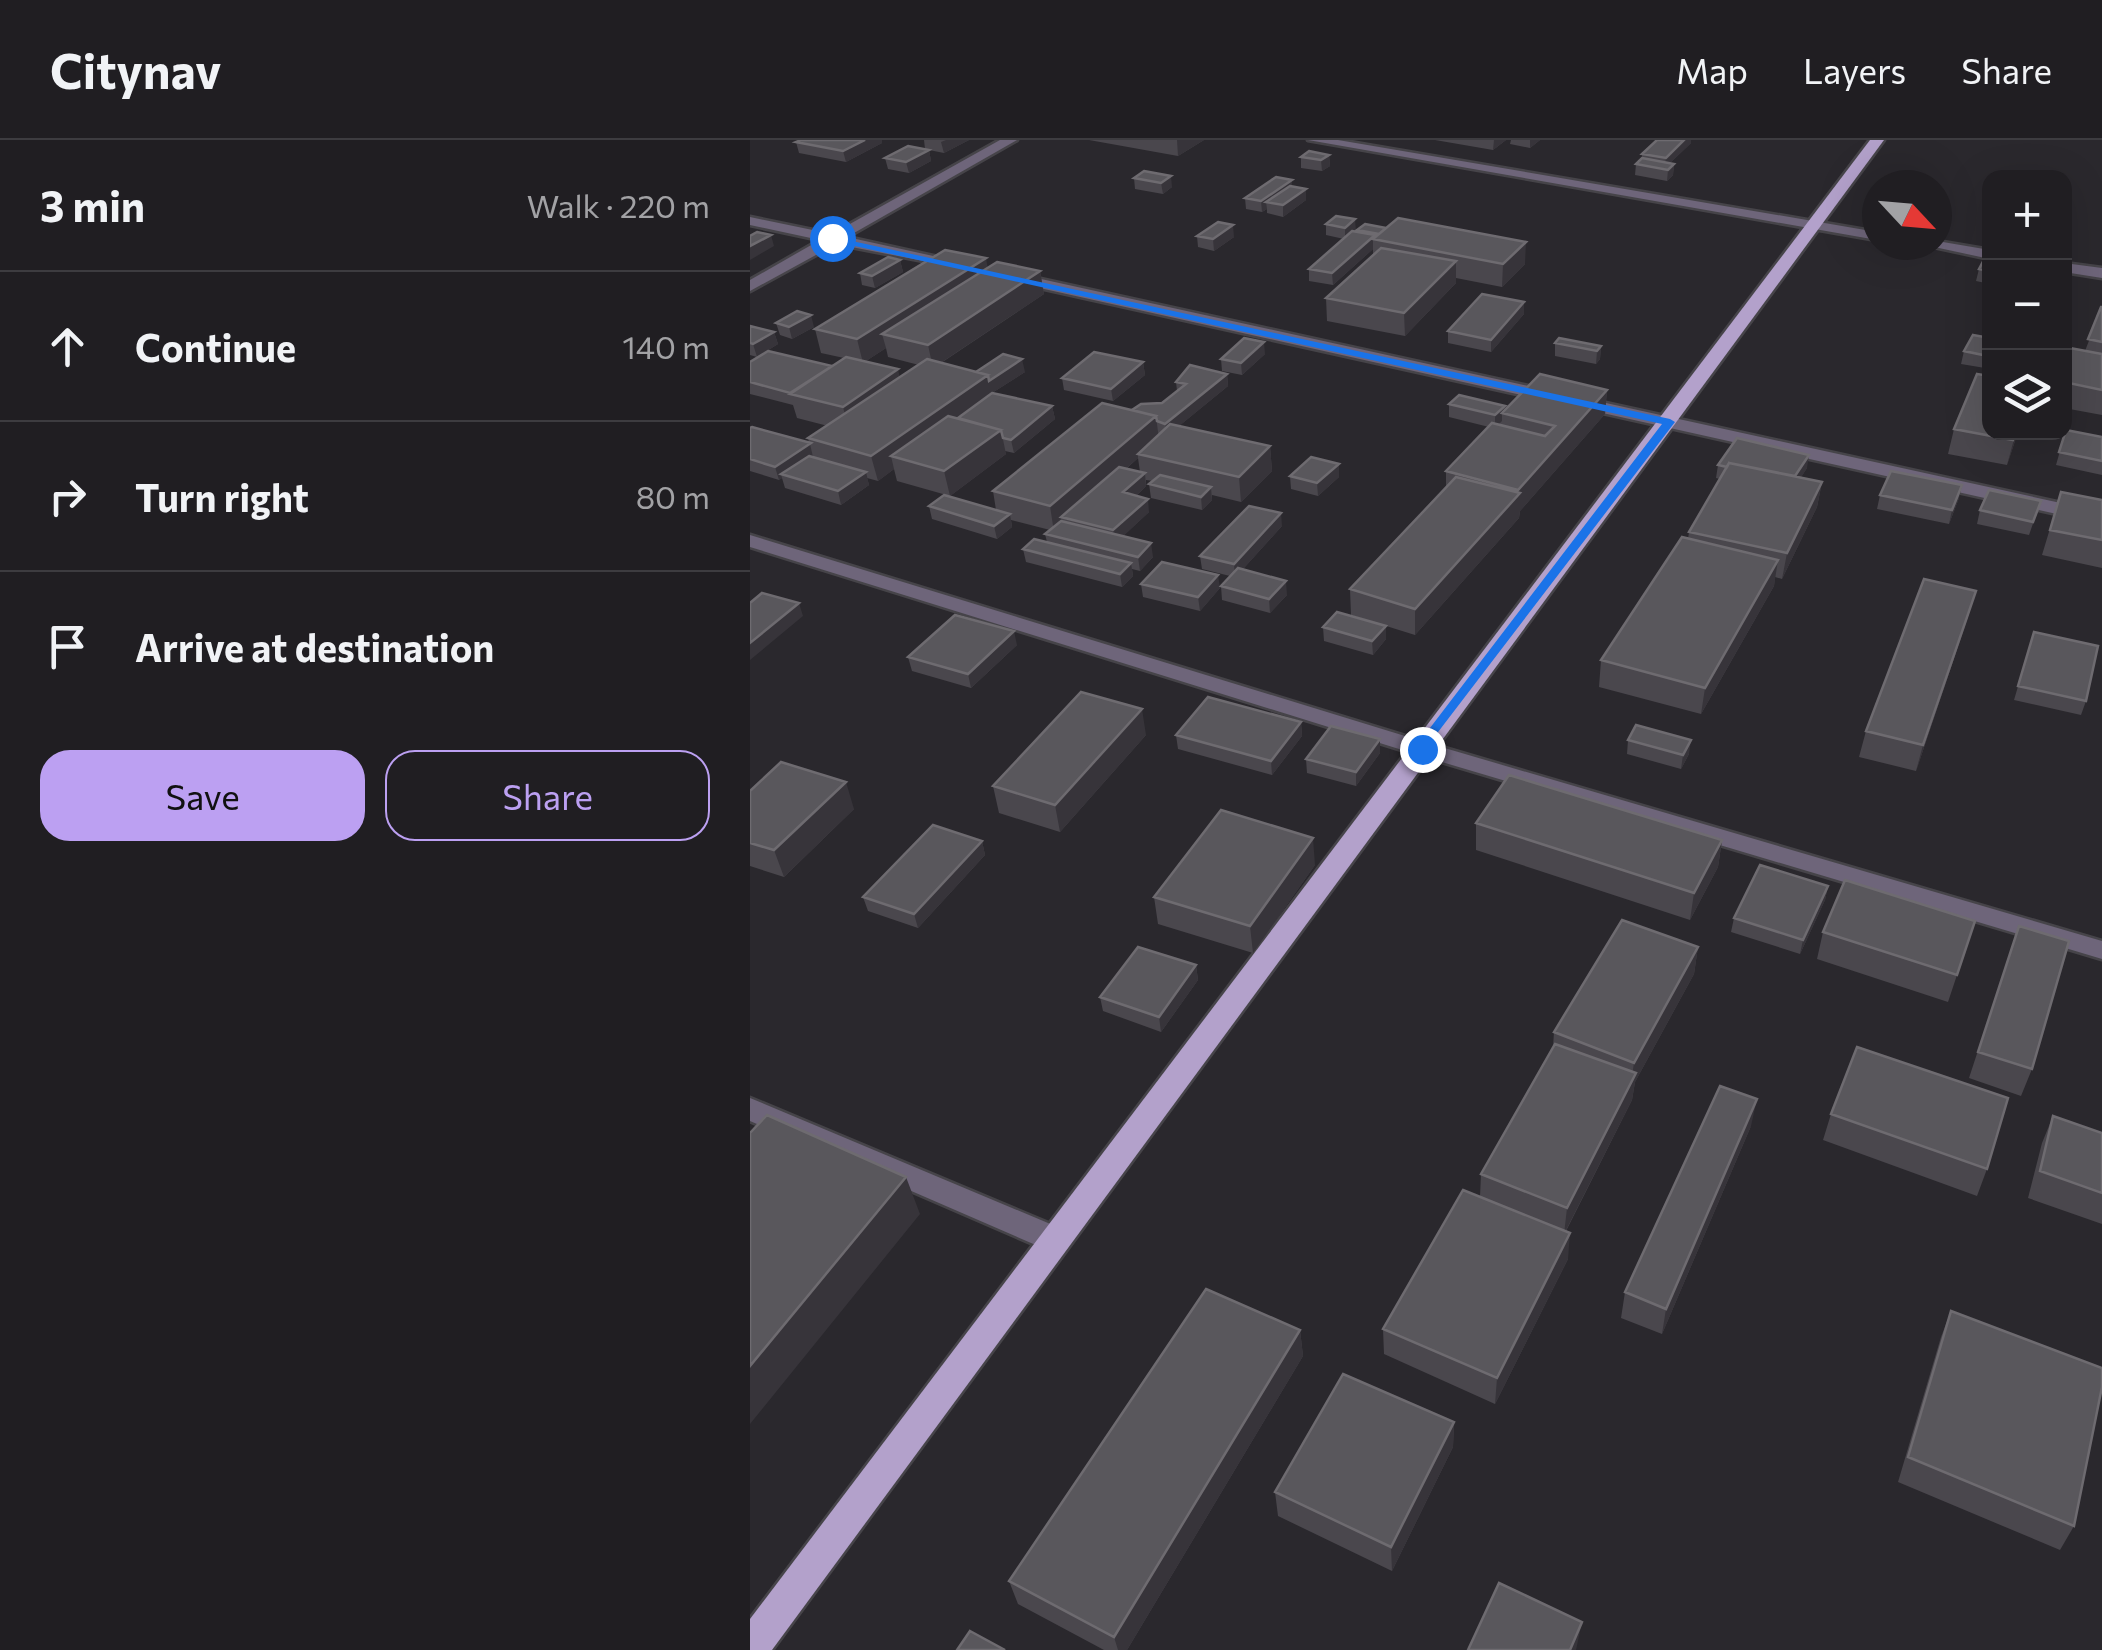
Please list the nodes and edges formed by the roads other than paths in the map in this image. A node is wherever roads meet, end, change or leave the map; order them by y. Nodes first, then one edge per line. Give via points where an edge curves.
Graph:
1 (1010, 140) edge
2 (1315, 140) edge
3 (1877, 140) edge
4 (750, 221) edge
5 (1814, 226) junction
6 (1862, 234) edge
7 (832, 238) junction
8 (1952, 248) edge
9 (1982, 253) edge
10 (2072, 268) edge
11 (2102, 273) edge
12 (750, 286) edge
13 (1670, 422) junction
14 (2102, 518) edge
15 (750, 541) edge
16 (1422, 749) junction
17 (2102, 950) edge
18 (750, 1109) edge
19 (1056, 1240) junction
20 (750, 1649) edge

1 - 7 street
2 - 5 street
3 - 5 main road
4 - 7 street
5 - 6 street
5 - 13 main road
7 - 12 street
7 - 13 street
8 - 9 street
10 - 11 street
13 - 14 street
13 - 16 main road
15 - 16 street
16 - 17 street
16 - 19 main road
18 - 19 street
19 - 20 main road

